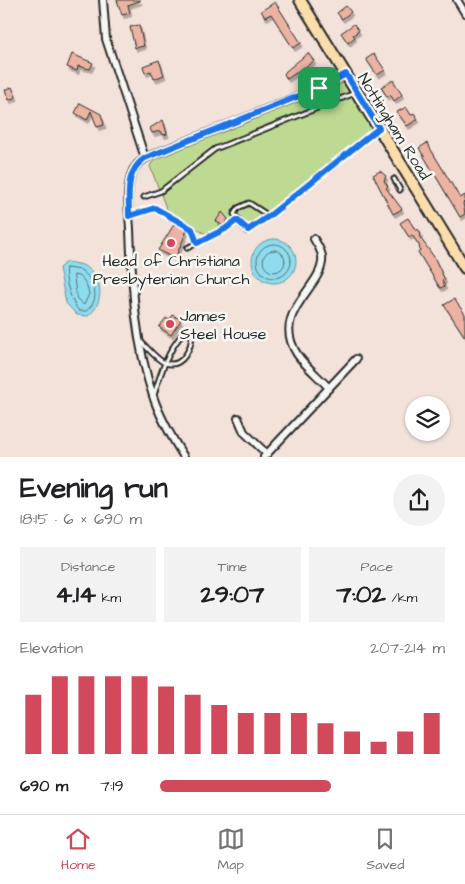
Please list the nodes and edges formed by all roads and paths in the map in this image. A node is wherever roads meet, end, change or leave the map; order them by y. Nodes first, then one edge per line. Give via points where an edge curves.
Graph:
1 (104, 0) edge
2 (300, 0) edge
3 (457, 0) edge
4 (465, 13) edge
5 (346, 74) junction
6 (356, 92) junction
7 (379, 128) junction
8 (145, 158) junction
9 (394, 179) dead end
10 (400, 190) dead end
11 (144, 197) dead end
12 (129, 216) junction
13 (269, 216) junction
14 (237, 220) junction
15 (314, 239) dead end
16 (197, 243) junction
17 (187, 248) dead end
18 (465, 268) edge
19 (143, 279) dead end
20 (132, 282) junction
21 (139, 340) junction
22 (356, 359) dead end
23 (164, 362) junction
24 (329, 388) junction
25 (153, 398) junction
26 (238, 418) dead end
27 (265, 455) edge
28 (184, 456) edge

1 - 8 street via 106,39
2 - 5 main road, Nottingham Road
3 - 4 street
5 - 6 main road, Nottingham Road
5 - 8 street
6 - 7 main road, Nottingham Road
6 - 11 lane via 215,149 161,191
7 - 13 lane
7 - 18 main road, Nottingham Road
8 - 12 street via 135,168 130,180
9 - 10 lane
12 - 16 lane via 155,208 192,229
12 - 20 street
13 - 14 lane via 248,230
13 - 14 lane via 246,203 236,211
14 - 16 lane
15 - 24 street via 322,255 321,268 295,310 289,331 298,355
16 - 17 lane
19 - 20 lane
20 - 21 street
21 - 23 lane
21 - 25 street
22 - 24 street
23 - 23 lane via 176,363 184,358 192,344 192,333 184,332
23 - 25 lane
24 - 27 street
25 - 28 street
26 - 27 street via 244,432

